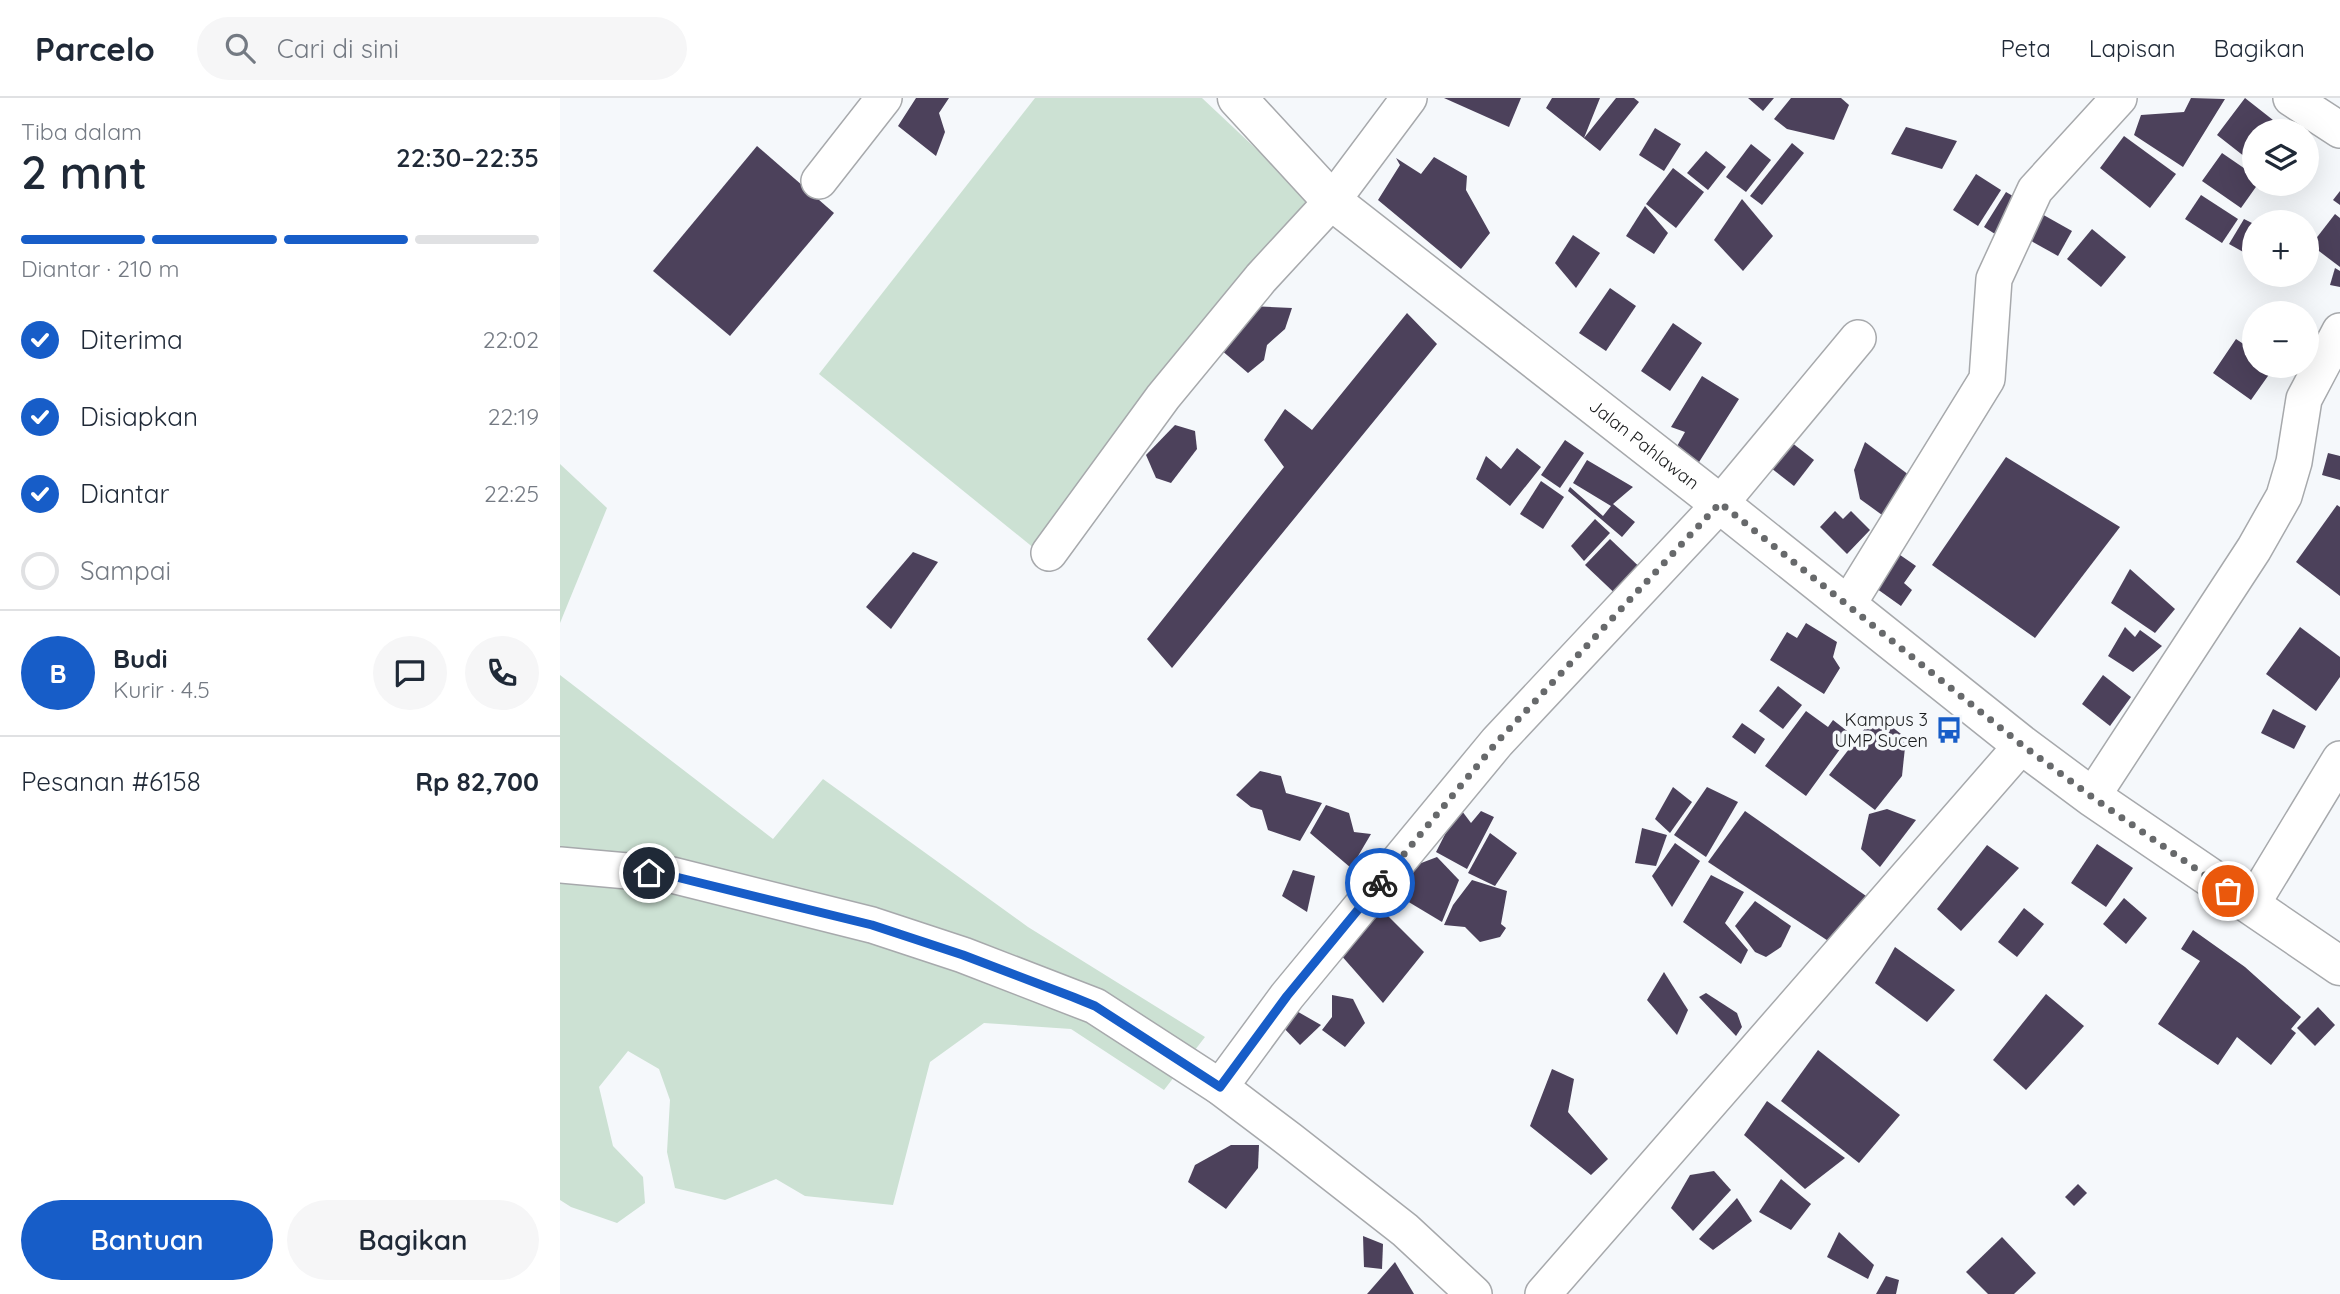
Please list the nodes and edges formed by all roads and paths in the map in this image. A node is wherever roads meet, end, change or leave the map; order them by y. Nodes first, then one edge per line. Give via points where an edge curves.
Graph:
1 (884, 98) edge
2 (1237, 98) edge
3 (1409, 98) edge
4 (2119, 98) edge
5 (2291, 98) edge
6 (2340, 130) edge
7 (819, 181) dead end
8 (1332, 201) junction
9 (2340, 331) edge
10 (1858, 338) dead end
11 (1720, 503) junction
12 (1049, 553) dead end
13 (1847, 606) junction
14 (2022, 745) junction
15 (2340, 759) edge
16 (2092, 797) junction
17 (560, 865) edge
18 (2251, 906) junction
19 (2340, 966) edge
20 (1220, 1087) junction
21 (1474, 1294) edge
22 (1543, 1294) edge

1 - 7 street
2 - 8 main road, Jalan Pahlawan
3 - 8 street
4 - 13 street via 2035,190 1994,279 1987,379
5 - 6 street
8 - 11 main road, Jalan Pahlawan
8 - 12 street via 1163,397
9 - 16 street via 2304,399 2284,496
10 - 11 street
11 - 13 main road, Jalan Pahlawan
11 - 20 street via 1497,742 1287,996
13 - 14 main road, Jalan Pahlawan
14 - 16 main road, Jalan Pahlawan
14 - 22 street
15 - 18 street
16 - 18 main road, Jalan Pahlawan
17 - 20 street via 672,876 872,925 963,955 1095,1006
18 - 19 main road, Jalan Pahlawan
20 - 21 street via 1405,1230

